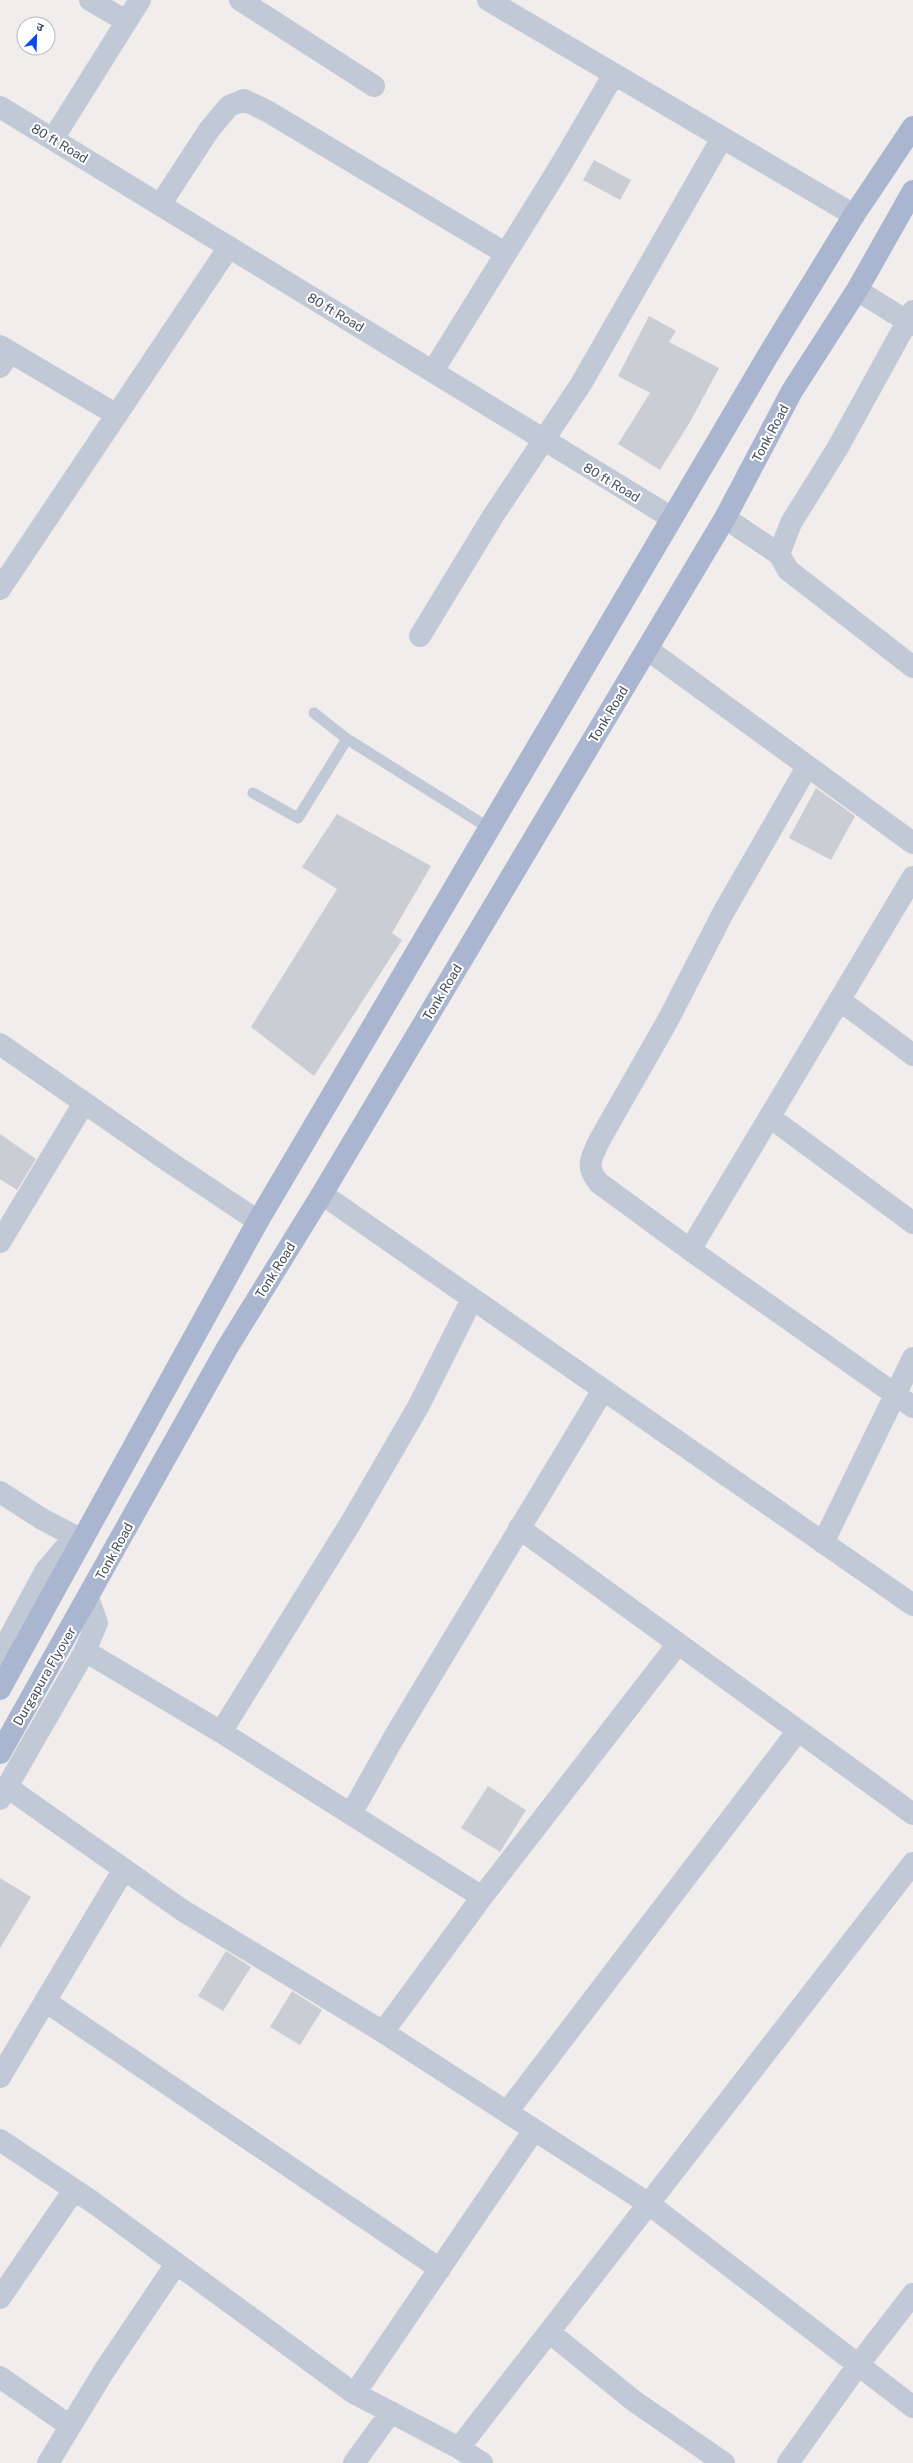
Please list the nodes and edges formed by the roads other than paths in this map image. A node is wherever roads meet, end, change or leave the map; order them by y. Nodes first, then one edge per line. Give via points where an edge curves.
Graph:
1 (90, 0) edge
2 (140, 0) edge
3 (240, 0) edge
4 (488, 0) edge
5 (126, 21) junction
6 (614, 74) junction
7 (374, 86) dead end
8 (0, 107) edge
9 (913, 127) edge
10 (722, 138) junction
11 (53, 139) junction
12 (913, 191) edge
13 (160, 205) junction
14 (854, 215) junction
15 (230, 247) junction
16 (505, 253) junction
17 (856, 290) junction
18 (911, 319) edge
19 (3, 355) edge
20 (433, 372) junction
21 (117, 415) junction
22 (544, 440) junction
23 (672, 518) junction
24 (725, 518) junction
25 (779, 554) junction
26 (0, 589) edge
27 (420, 636) dead end
28 (647, 649) junction
29 (912, 664) edge
30 (314, 713) dead end
31 (347, 739) junction
32 (807, 767) junction
33 (253, 793) dead end
34 (489, 828) junction
35 (913, 843) edge
36 (913, 877) edge
37 (841, 1001) junction
38 (0, 1044) edge
39 (913, 1055) edge
40 (84, 1103) junction
41 (771, 1118) junction
42 (322, 1194) junction
43 (258, 1220) junction
44 (913, 1223) edge
45 (0, 1242) edge
46 (690, 1250) junction
47 (472, 1299) junction
48 (913, 1358) edge
49 (603, 1390) junction
50 (905, 1401) edge
51 (0, 1492) edge
52 (519, 1528) junction
53 (82, 1540) junction
54 (823, 1543) junction
55 (88, 1598) junction
56 (913, 1606) edge
57 (677, 1645) junction
58 (85, 1651) junction
59 (0, 1655) edge
60 (0, 1689) edge
61 (221, 1732) junction
62 (797, 1732) junction
63 (0, 1753) edge
64 (4, 1793) edge
65 (351, 1814) junction
66 (913, 1814) edge
67 (913, 1863) edge
68 (124, 1870) junction
69 (482, 1897) junction
70 (45, 2001) junction
71 (383, 2032) junction
72 (0, 2077) edge
73 (507, 2112) junction
74 (534, 2130) junction
75 (0, 2140) edge
76 (74, 2190) junction
77 (649, 2204) junction
78 (176, 2264) junction
79 (440, 2269) junction
80 (913, 2294) edge
81 (0, 2298) edge
82 (549, 2332) junction
83 (858, 2365) junction
84 (0, 2377) edge
85 (355, 2393) junction
86 (913, 2407) edge
87 (391, 2412) junction
88 (70, 2426) junction
89 (459, 2448) junction
90 (48, 2463) edge
91 (354, 2463) edge
92 (482, 2463) edge
93 (724, 2463) edge
94 (788, 2463) edge

1 - 5 street
2 - 5 street
3 - 7 street
4 - 6 street
5 - 11 street
6 - 10 street
6 - 16 street
8 - 11 street, 80 ft Road
9 - 14 main road
10 - 14 street
10 - 22 street via 581,384
11 - 13 street, 80 ft Road
12 - 17 main road, Tonk Road
13 - 15 street, 80 ft Road
13 - 16 street via 209,130 229,106 244,100 267,111
14 - 23 main road
15 - 20 street, 80 ft Road
15 - 21 street
16 - 20 street
17 - 18 street
17 - 24 main road, Tonk Road via 792,391
18 - 25 street via 837,449 791,523
19 - 21 street
20 - 22 street, 80 ft Road
21 - 26 street
22 - 23 street, 80 ft Road
22 - 27 street via 493,516
23 - 34 main road
24 - 25 street
24 - 28 main road, Tonk Road
25 - 29 street via 788,570
28 - 32 street
28 - 42 main road, Tonk Road
30 - 31 lane
31 - 33 lane via 298,818
31 - 34 lane
32 - 35 street
32 - 46 street via 723,914 590,1161 591,1173 599,1183
34 - 43 main road
36 - 37 street
37 - 39 street
37 - 41 street
38 - 40 street
40 - 43 street
40 - 45 street
41 - 44 street
41 - 46 street
42 - 47 street
42 - 55 main road, Tonk Road via 227,1348
43 - 53 main road
46 - 50 street
47 - 49 street
47 - 61 street via 418,1406 370,1489
48 - 50 street
49 - 52 street
49 - 54 street
50 - 54 street
51 - 53 street via 42,1519
52 - 57 street
52 - 65 street
53 - 59 street via 63,1550 46,1570
53 - 60 main road
54 - 56 street
55 - 58 street via 97,1623
55 - 63 main road, Durgapura Flyover
57 - 62 street
57 - 69 street
58 - 61 street
58 - 64 street
61 - 65 street
62 - 66 street
62 - 73 street
64 - 68 street
65 - 69 street
67 - 77 street
68 - 70 street
68 - 71 street via 182,1910
69 - 71 street
70 - 72 street
70 - 79 street
71 - 73 street
73 - 74 street
74 - 77 street
74 - 79 street
75 - 76 street
76 - 78 street
76 - 81 street
77 - 82 street
77 - 83 street
78 - 85 street
78 - 88 street
79 - 85 street
80 - 83 street
82 - 89 street
82 - 93 street via 634,2401
83 - 86 street
83 - 94 street
84 - 88 street
85 - 87 street
87 - 89 street
87 - 91 street
88 - 90 street
89 - 92 street

